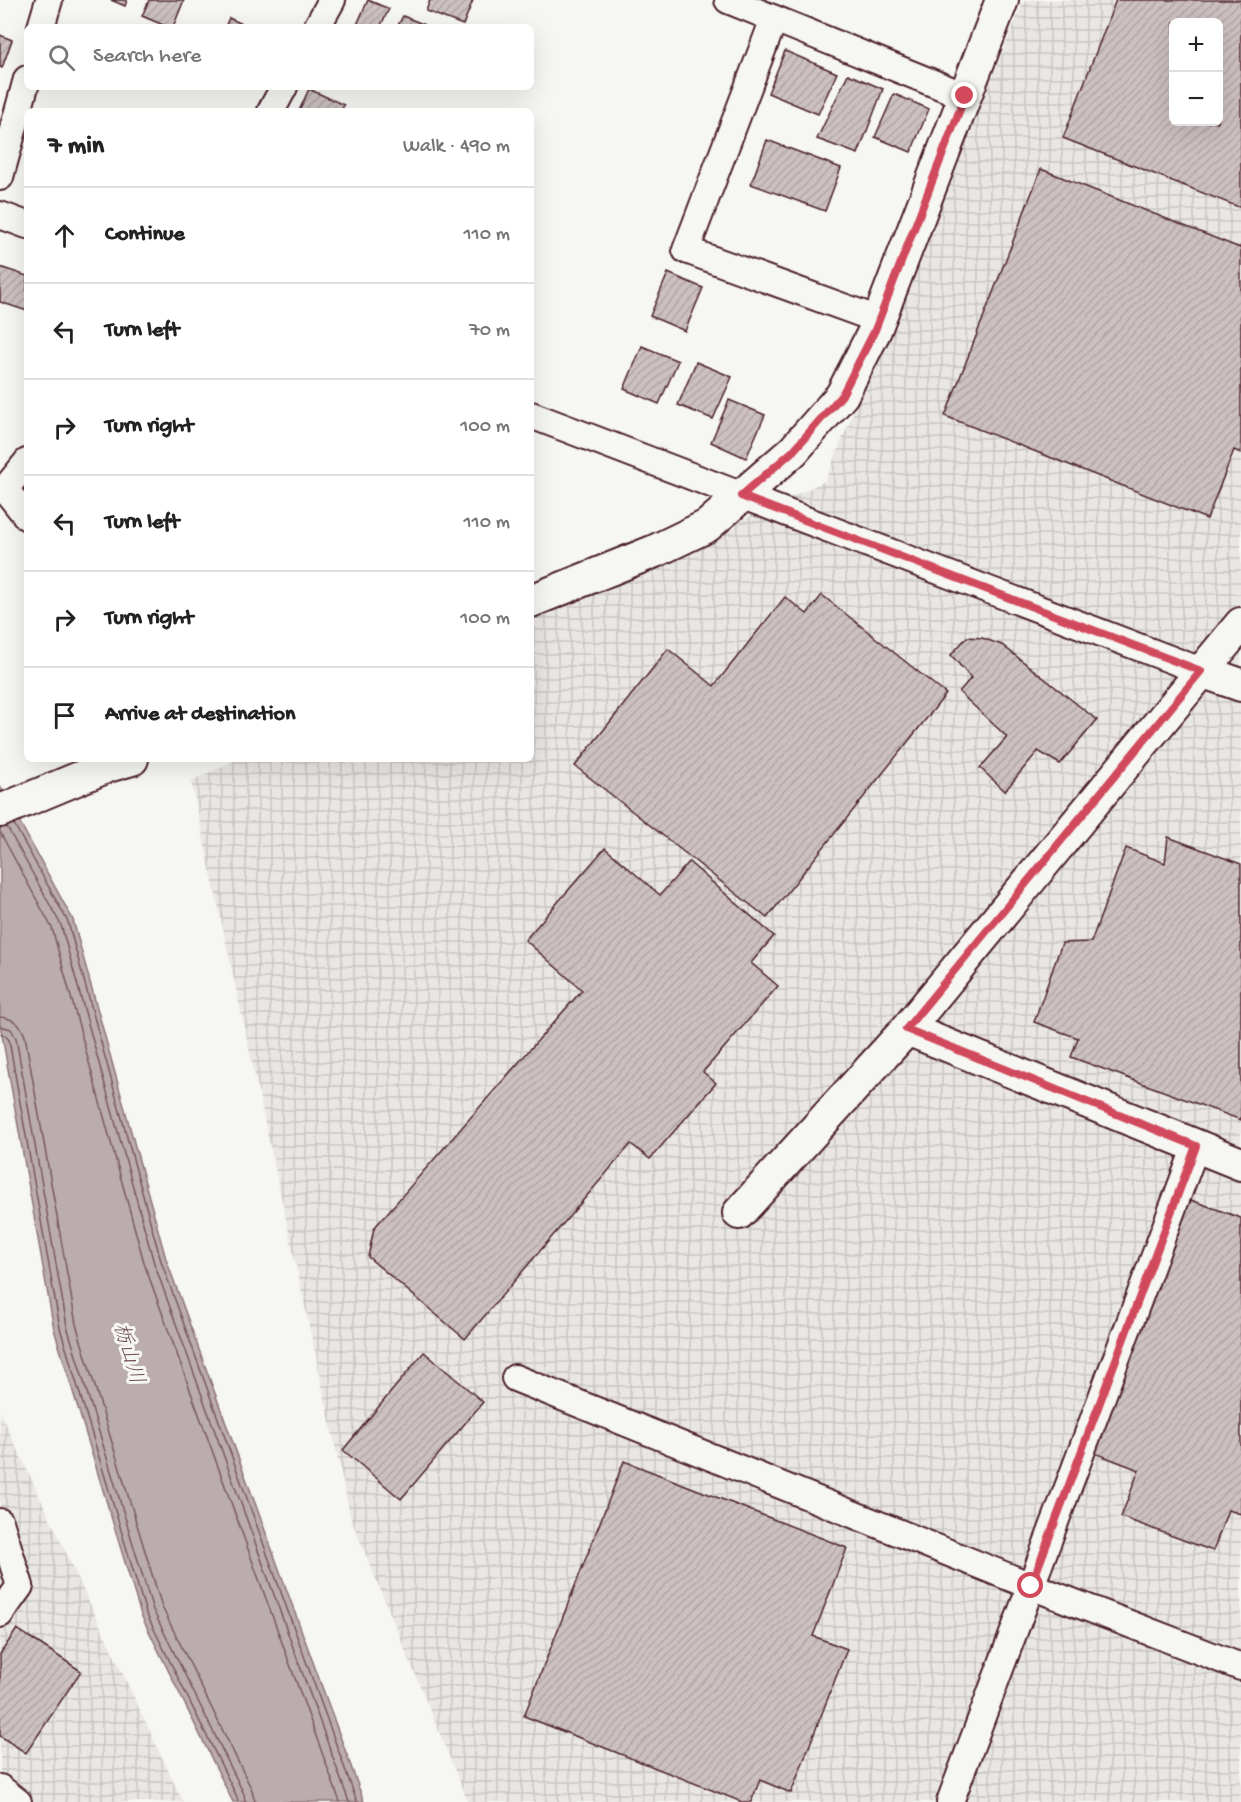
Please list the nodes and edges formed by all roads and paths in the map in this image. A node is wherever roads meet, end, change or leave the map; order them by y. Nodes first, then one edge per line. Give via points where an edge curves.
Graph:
1 (49, 0) edge
2 (332, 0) edge
3 (728, 0) edge
4 (1002, 0) edge
5 (774, 19) junction
6 (42, 24) edge
7 (319, 24) edge
8 (24, 90) edge
9 (282, 90) edge
10 (965, 96) junction
11 (273, 108) edge
12 (0, 177) edge
13 (0, 215) edge
14 (24, 224) edge
15 (879, 320) junction
16 (534, 416) edge
17 (24, 466) edge
18 (741, 496) junction
19 (24, 513) edge
20 (534, 600) edge
21 (1241, 624) edge
22 (1201, 671) junction
23 (1241, 685) edge
24 (120, 763) edge
25 (0, 811) edge
26 (906, 1029) junction
27 (1196, 1146) junction
28 (1241, 1164) edge
29 (739, 1213) dead end
30 (515, 1378) dead end
31 (0, 1522) edge
32 (1031, 1586) junction
33 (0, 1614) edge
34 (1241, 1667) edge
35 (0, 1788) edge
36 (18, 1802) edge
37 (950, 1802) edge

1 - 6 street
2 - 7 street
3 - 5 street
4 - 10 street
5 - 10 street
5 - 15 street via 686,250
8 - 12 street
9 - 11 street
10 - 15 street
13 - 14 street
15 - 18 street via 842,395 793,451
16 - 18 street
17 - 19 street via 5,489
18 - 20 street via 707,526 655,552
18 - 22 street
21 - 22 street
22 - 23 street
22 - 26 street
24 - 25 street
26 - 27 street
26 - 29 street
27 - 28 street
27 - 32 street
30 - 32 street
31 - 33 street via 20,1586
32 - 34 street
32 - 37 street
35 - 36 street

